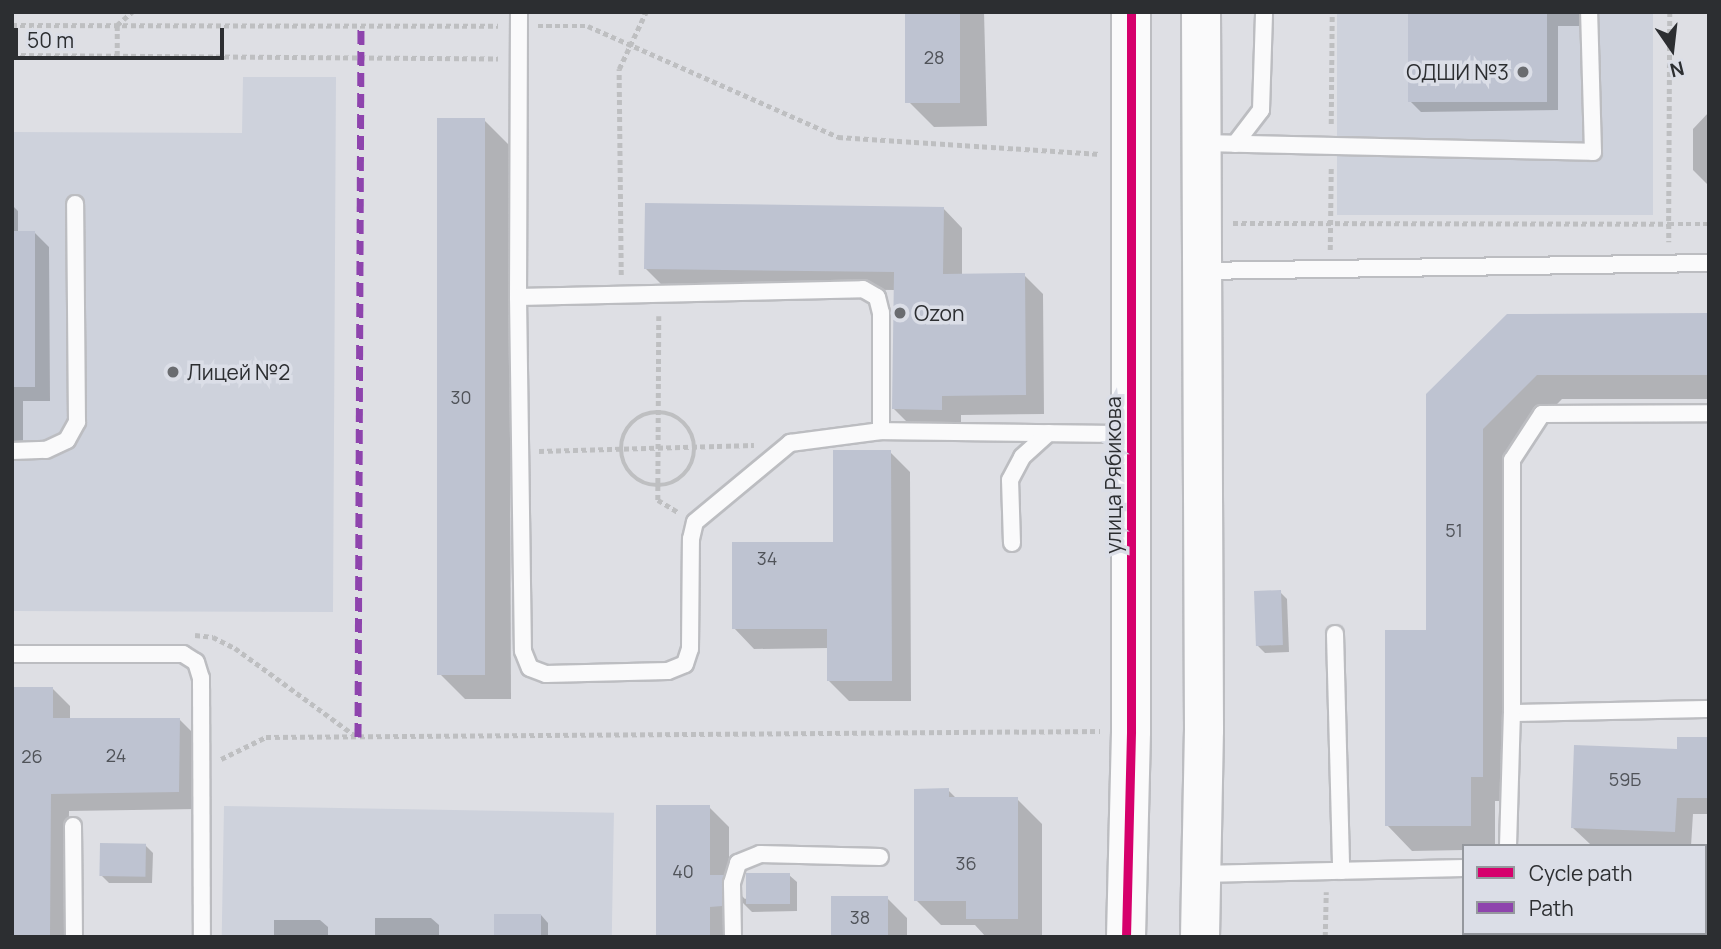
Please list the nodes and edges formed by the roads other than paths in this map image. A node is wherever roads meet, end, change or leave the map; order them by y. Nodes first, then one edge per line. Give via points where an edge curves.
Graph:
1 (1130, 12) edge
2 (1201, 12) edge
3 (1264, 12) edge
4 (1589, 12) edge
5 (519, 19) edge
6 (1218, 143) junction
7 (75, 204) dead end
8 (1709, 263) edge
9 (1200, 271) junction
10 (518, 297) junction
11 (1709, 413) edge
12 (881, 431) junction
13 (1049, 433) junction
14 (1130, 434) junction
15 (12, 451) edge
16 (1012, 543) dead end
17 (1335, 634) dead end
18 (12, 654) edge
19 (1709, 709) edge
20 (1512, 713) junction
21 (73, 826) dead end
22 (1508, 844) edge
23 (880, 856) dead end
24 (1462, 868) edge
25 (1334, 871) junction
26 (1201, 874) junction
27 (74, 937) edge
28 (202, 937) edge
29 (733, 937) edge
30 (1126, 937) edge
31 (1200, 937) edge

1 - 14 street, улица Рябикова
2 - 6 street
3 - 6 lane via 1261,110
4 - 6 lane via 1593,152
5 - 10 lane
6 - 9 street
7 - 15 lane via 77,422 67,440 46,450
8 - 9 lane
9 - 26 street
10 - 12 lane via 863,289 877,297 881,313
10 - 12 lane via 523,651 530,668 546,674 668,671 685,664 690,649 695,522 790,443
11 - 20 lane via 1542,414 1512,460
12 - 13 lane
13 - 14 lane
13 - 16 lane via 1022,457 1010,480
14 - 30 street, улица Рябикова
17 - 25 lane
18 - 28 lane via 183,654 196,662 201,678
19 - 20 lane
20 - 22 lane
21 - 27 lane
23 - 29 lane via 760,854 738,863 732,883
24 - 25 lane
25 - 26 lane
26 - 31 street

